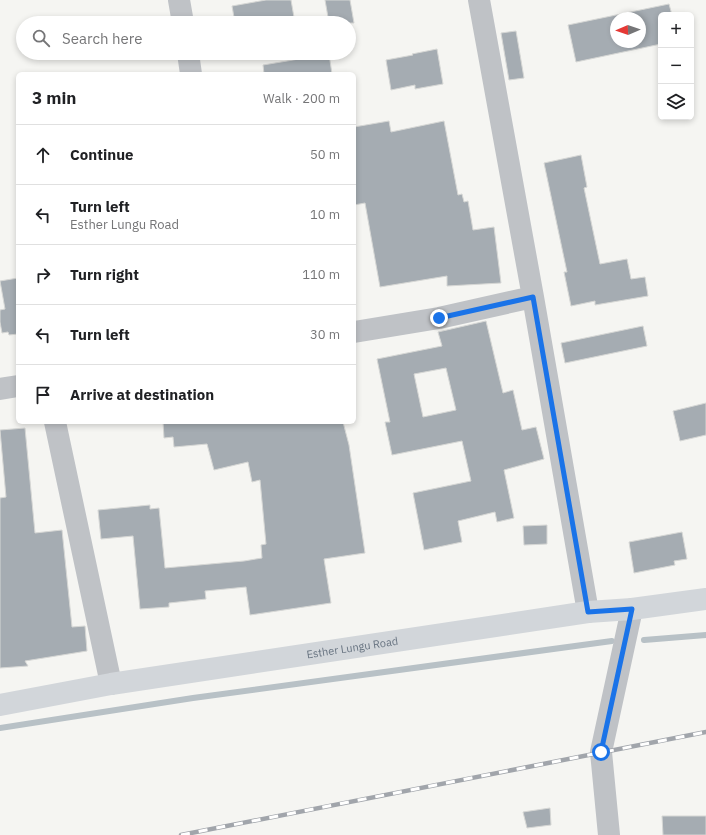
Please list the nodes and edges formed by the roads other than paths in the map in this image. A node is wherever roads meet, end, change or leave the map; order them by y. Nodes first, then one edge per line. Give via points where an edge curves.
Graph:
1 (179, 0) edge
2 (479, 0) edge
3 (182, 16) edge
4 (189, 60) edge
5 (191, 72) edge
6 (533, 297) junction
7 (356, 332) edge
8 (16, 386) edge
9 (0, 389) edge
10 (55, 424) edge
11 (706, 599) edge
12 (632, 609) junction
13 (588, 612) junction
14 (111, 684) junction
15 (0, 705) edge
16 (609, 835) edge

1 - 3 street
2 - 6 street
4 - 5 street
6 - 7 street via 439,318
6 - 13 street
8 - 9 street
10 - 14 street
11 - 12 street, Esther Lungu Road
12 - 13 street, Esther Lungu Road
12 - 16 street via 601,752
13 - 14 street, Esther Lungu Road
14 - 15 street, Esther Lungu Road

